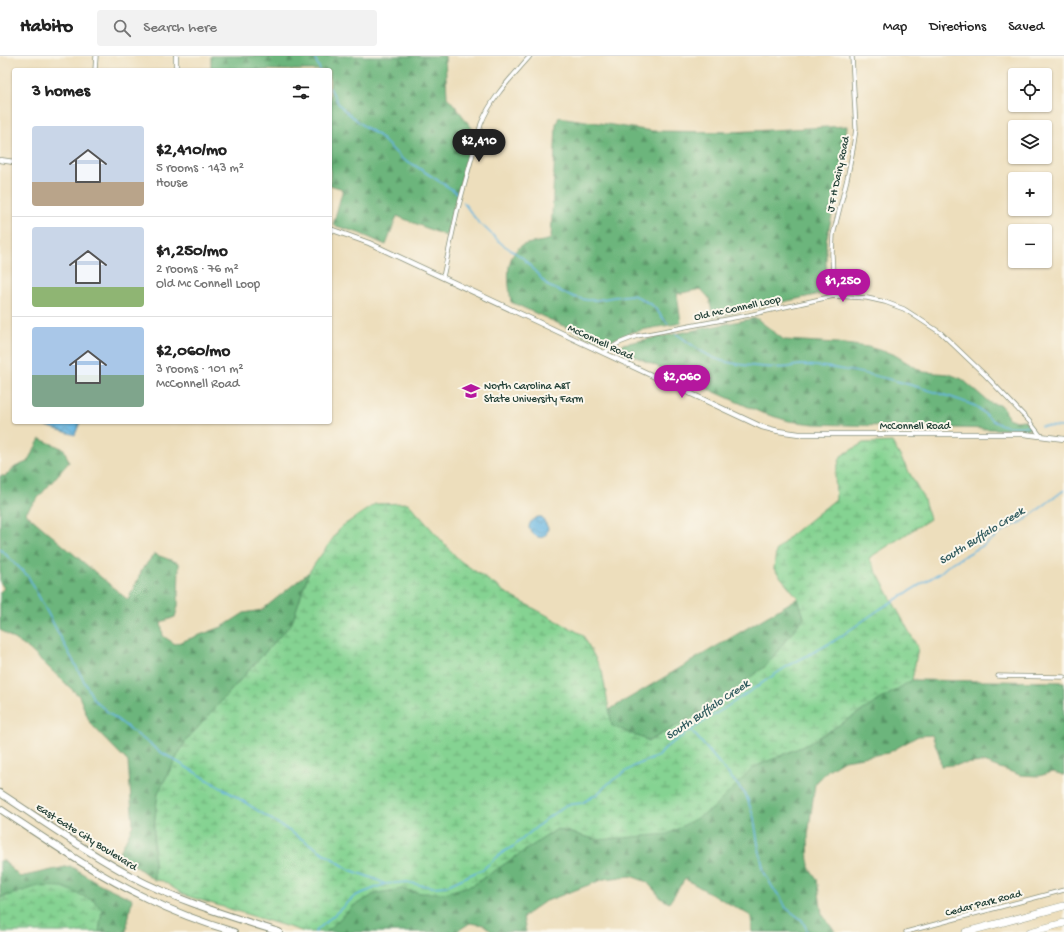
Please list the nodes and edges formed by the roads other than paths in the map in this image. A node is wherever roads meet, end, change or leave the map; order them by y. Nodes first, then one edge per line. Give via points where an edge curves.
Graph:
1 (96, 56) edge
2 (176, 56) edge
3 (530, 56) edge
4 (852, 56) edge
5 (95, 68) edge
6 (176, 68) edge
7 (0, 160) edge
8 (12, 162) edge
9 (332, 230) edge
10 (443, 277) junction
11 (834, 296) junction
12 (605, 352) junction
13 (1040, 435) junction
14 (1064, 439) edge
15 (998, 676) dead end
16 (1064, 677) edge
17 (0, 793) edge
18 (0, 809) edge
19 (1064, 890) edge
20 (173, 896) junction
21 (1064, 906) edge
22 (167, 908) junction
23 (1064, 923) edge
24 (234, 932) edge
25 (279, 932) edge
26 (906, 932) edge
27 (966, 932) edge
28 (1030, 932) edge

1 - 5 street
2 - 6 street
3 - 10 street via 495,98 483,118 457,212
4 - 11 street, J F H Dairy Road via 856,129 854,149 832,241
7 - 8 street
9 - 10 street, McConnell Road via 369,243
10 - 12 street, McConnell Road
11 - 12 street, Old Mc Connell Loop via 637,336 618,343
11 - 13 street, Old Mc Connell Loop via 885,302 924,321 950,341 986,376 1030,421
12 - 13 street, McConnell Road via 728,411 778,431 799,434
13 - 14 street, McConnell Road
15 - 16 street
17 - 20 main road, East Gate City Boulevard via 116,868
18 - 22 main road via 107,878
19 - 26 street, Cedar Park Road
20 - 22 main road
20 - 25 main road, East Gate City Boulevard
21 - 27 highway
22 - 24 main road
23 - 28 highway

